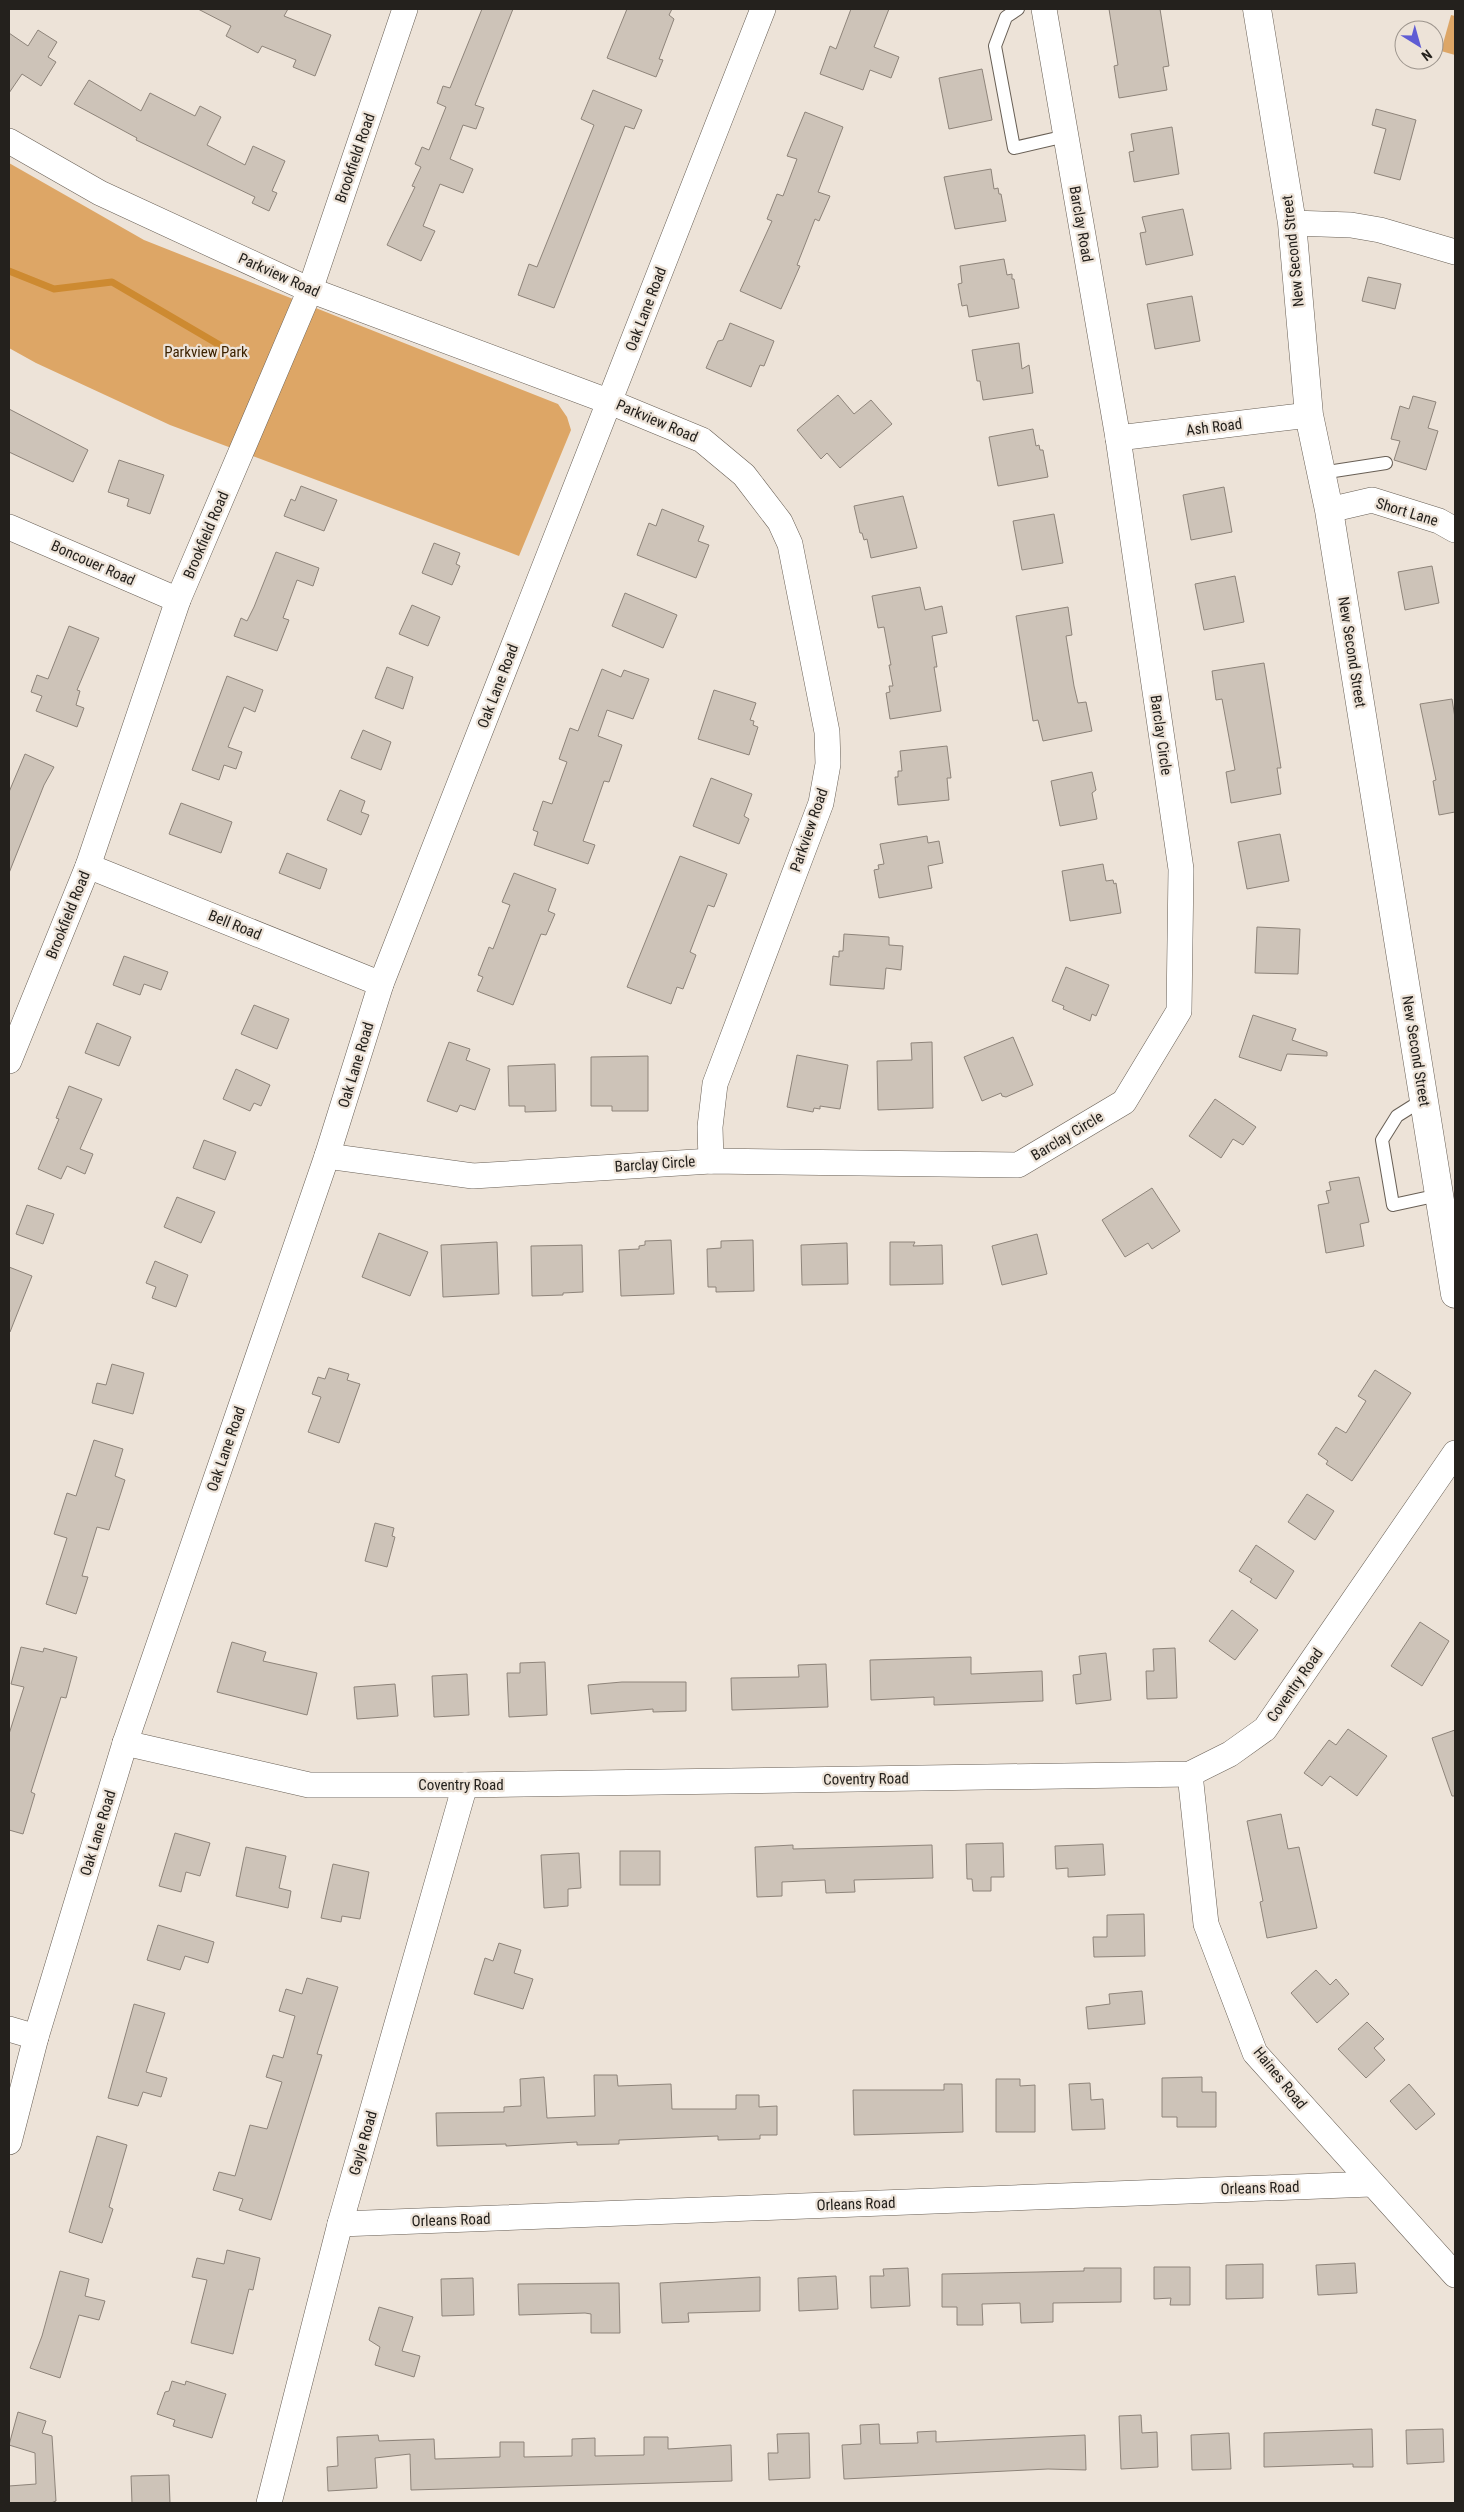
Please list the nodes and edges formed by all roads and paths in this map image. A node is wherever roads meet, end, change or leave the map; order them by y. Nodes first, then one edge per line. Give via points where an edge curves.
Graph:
1 (405, 9) edge
2 (763, 9) edge
3 (1018, 9) edge
4 (1044, 9) edge
5 (1257, 9) edge
6 (1066, 136) junction
7 (9, 141) edge
8 (1292, 223) junction
9 (1455, 252) edge
10 (310, 290) junction
11 (610, 402) junction
12 (1309, 415) junction
13 (1118, 438) junction
14 (1386, 463) dead end
15 (1321, 474) junction
16 (1329, 510) junction
17 (9, 526) edge
18 (1455, 530) edge
19 (178, 600) junction
20 (88, 866) junction
21 (381, 984) junction
22 (9, 1061) edge
23 (1424, 1099) junction
24 (327, 1156) junction
25 (711, 1160) junction
26 (1439, 1195) junction
27 (1455, 1294) edge
28 (1455, 1453) edge
29 (125, 1743) junction
30 (1190, 1774) junction
31 (465, 1785) junction
32 (9, 2030) edge
33 (36, 2037) junction
34 (9, 2142) edge
35 (1371, 2184) junction
36 (340, 2224) junction
37 (1455, 2275) edge
38 (269, 2503) edge

1 - 10 street, Brookfield Road
2 - 11 street, Oak Lane Road
3 - 6 lane via 1006,16 995,46 1014,148
4 - 6 street, Barclay Road
5 - 8 street, New Second Street
6 - 13 street, Barclay Road
7 - 10 street, Parkview Road via 100,193
8 - 9 street via 1380,230
8 - 12 street, New Second Street
10 - 11 street, Parkview Road
10 - 19 street, Brookfield Road
11 - 21 street, Oak Lane Road
11 - 25 street, Parkview Road via 702,440 744,475 780,522 790,544 827,732 828,764 821,803 715,1084 710,1127
12 - 13 street, Ash Road
12 - 15 street, New Second Street
13 - 25 street, Barclay Circle via 1181,869 1179,1011 1124,1102 1018,1165
14 - 15 lane
15 - 16 street, New Second Street
16 - 18 street, Short Lane via 1372,500 1440,521
16 - 23 street, New Second Street
17 - 19 street, Boncouer Road
19 - 20 street, Brookfield Road
20 - 21 street, Bell Road
20 - 22 street, Brookfield Road
21 - 24 street, Oak Lane Road
23 - 26 street, New Second Street
23 - 26 lane via 1397,1116 1382,1140 1393,1205
24 - 25 street, Barclay Circle via 474,1176
24 - 29 street, Oak Lane Road
26 - 27 street, New Second Street
28 - 30 street, Coventry Road via 1265,1729 1230,1754
29 - 31 street, Coventry Road via 309,1784
29 - 33 street, Oak Lane Road
30 - 31 street, Coventry Road
30 - 35 street, Haines Road via 1206,1924 1255,2053
31 - 36 street, Gayle Road
32 - 33 street
33 - 34 street, Oak Lane Road
35 - 36 street, Orleans Road
35 - 37 street, Haines Road
36 - 38 street, Gayle Road

